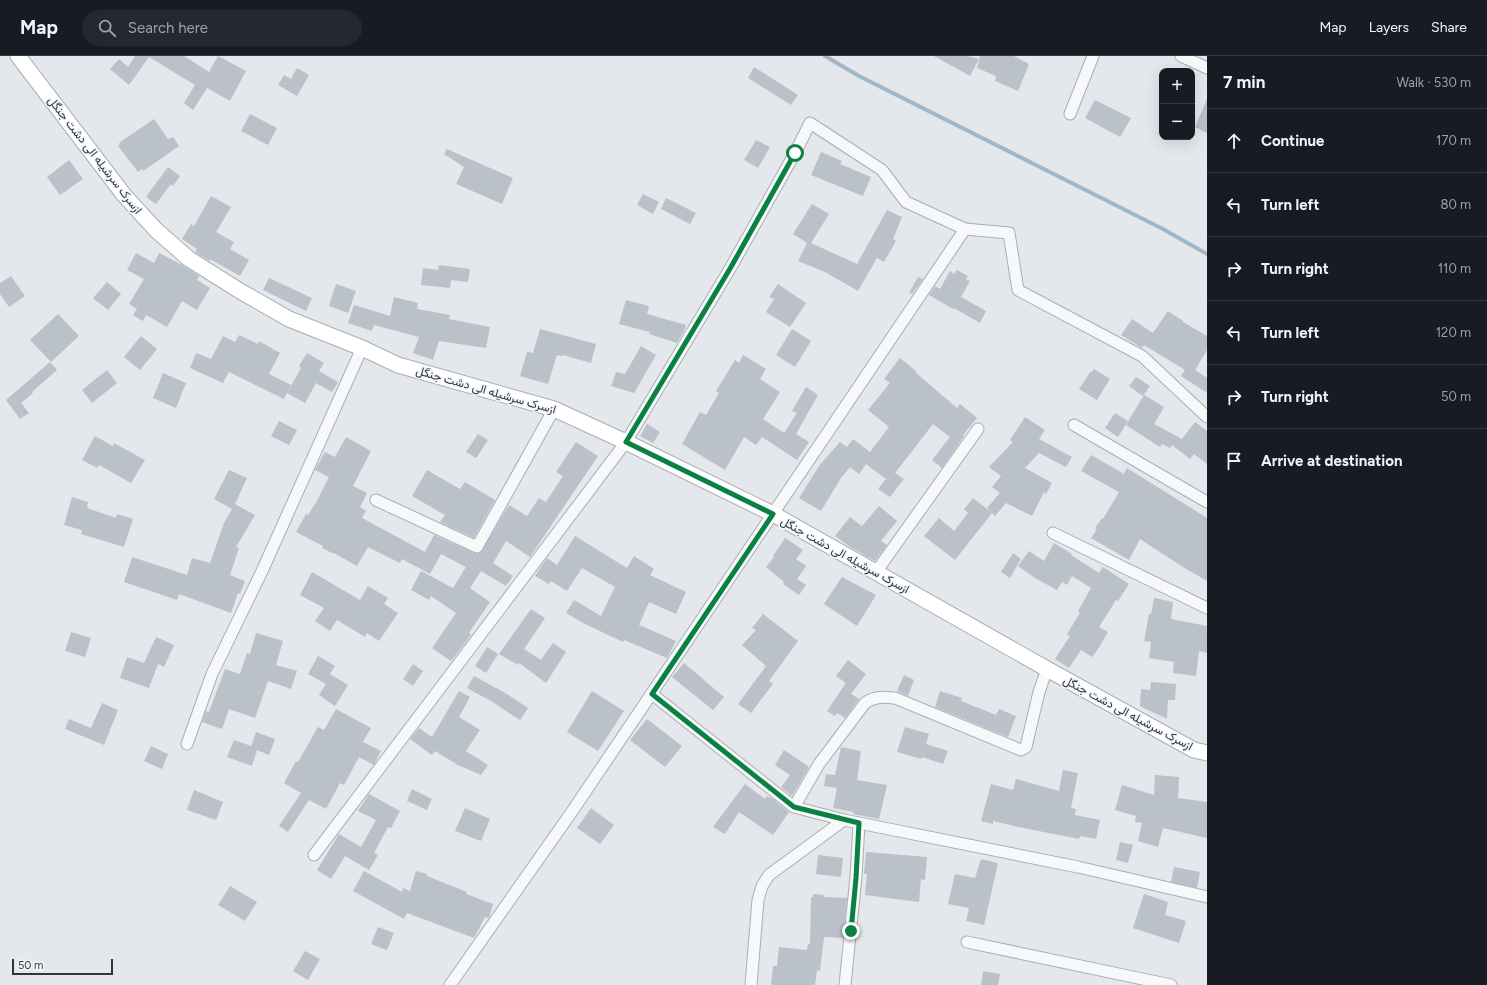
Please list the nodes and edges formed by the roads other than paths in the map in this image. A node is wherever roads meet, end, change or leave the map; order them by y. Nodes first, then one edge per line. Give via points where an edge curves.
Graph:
1 (18, 56) edge
2 (1093, 56) edge
3 (1181, 56) edge
4 (1207, 68) edge
5 (1070, 114) dead end
6 (965, 229) junction
7 (362, 348) junction
8 (554, 409) junction
9 (1207, 417) edge
10 (1074, 425) dead end
11 (978, 429) dead end
12 (626, 442) junction
13 (376, 500) dead end
14 (1207, 502) edge
15 (773, 514) junction
16 (1053, 533) dead end
17 (876, 572) junction
18 (1207, 608) edge
19 (1047, 669) junction
20 (652, 694) junction
21 (187, 744) dead end
22 (1207, 752) edge
23 (794, 807) junction
24 (844, 820) junction
25 (859, 823) junction
26 (314, 855) dead end
27 (1207, 897) edge
28 (967, 942) dead end
29 (450, 985) edge
30 (751, 985) edge
31 (845, 985) edge
32 (1171, 985) edge

1 - 7 street, ازسرک سرشیله الی دشت جنگل via 124,195 156,230 189,259 288,319
2 - 5 street
3 - 4 street
6 - 9 street via 1009,233 1018,290 1142,356
6 - 12 street via 906,202 882,170 810,123 731,267
6 - 15 street
7 - 8 street, ازسرک سرشیله الی دشت جنگل via 398,365
7 - 21 street via 263,569 212,674
8 - 12 street, ازسرک سرشیله الی دشت جنگل
8 - 13 street via 477,547
10 - 14 street
11 - 17 street
12 - 15 street, ازسرک سرشیله الی دشت جنگل
12 - 26 street
15 - 17 street, ازسرک سرشیله الی دشت جنگل
15 - 20 street
16 - 18 street
17 - 19 street, ازسرک سرشیله الی دشت جنگل
19 - 22 street, ازسرک سرشیله الی دشت جنگل via 1194,750
19 - 23 street via 1026,747 1021,750 895,698 871,699 865,702 819,764
20 - 23 street
20 - 29 street
23 - 24 street
24 - 25 street
24 - 30 street via 769,875 762,886 758,900
25 - 27 street via 1078,867
25 - 31 street
28 - 32 street

